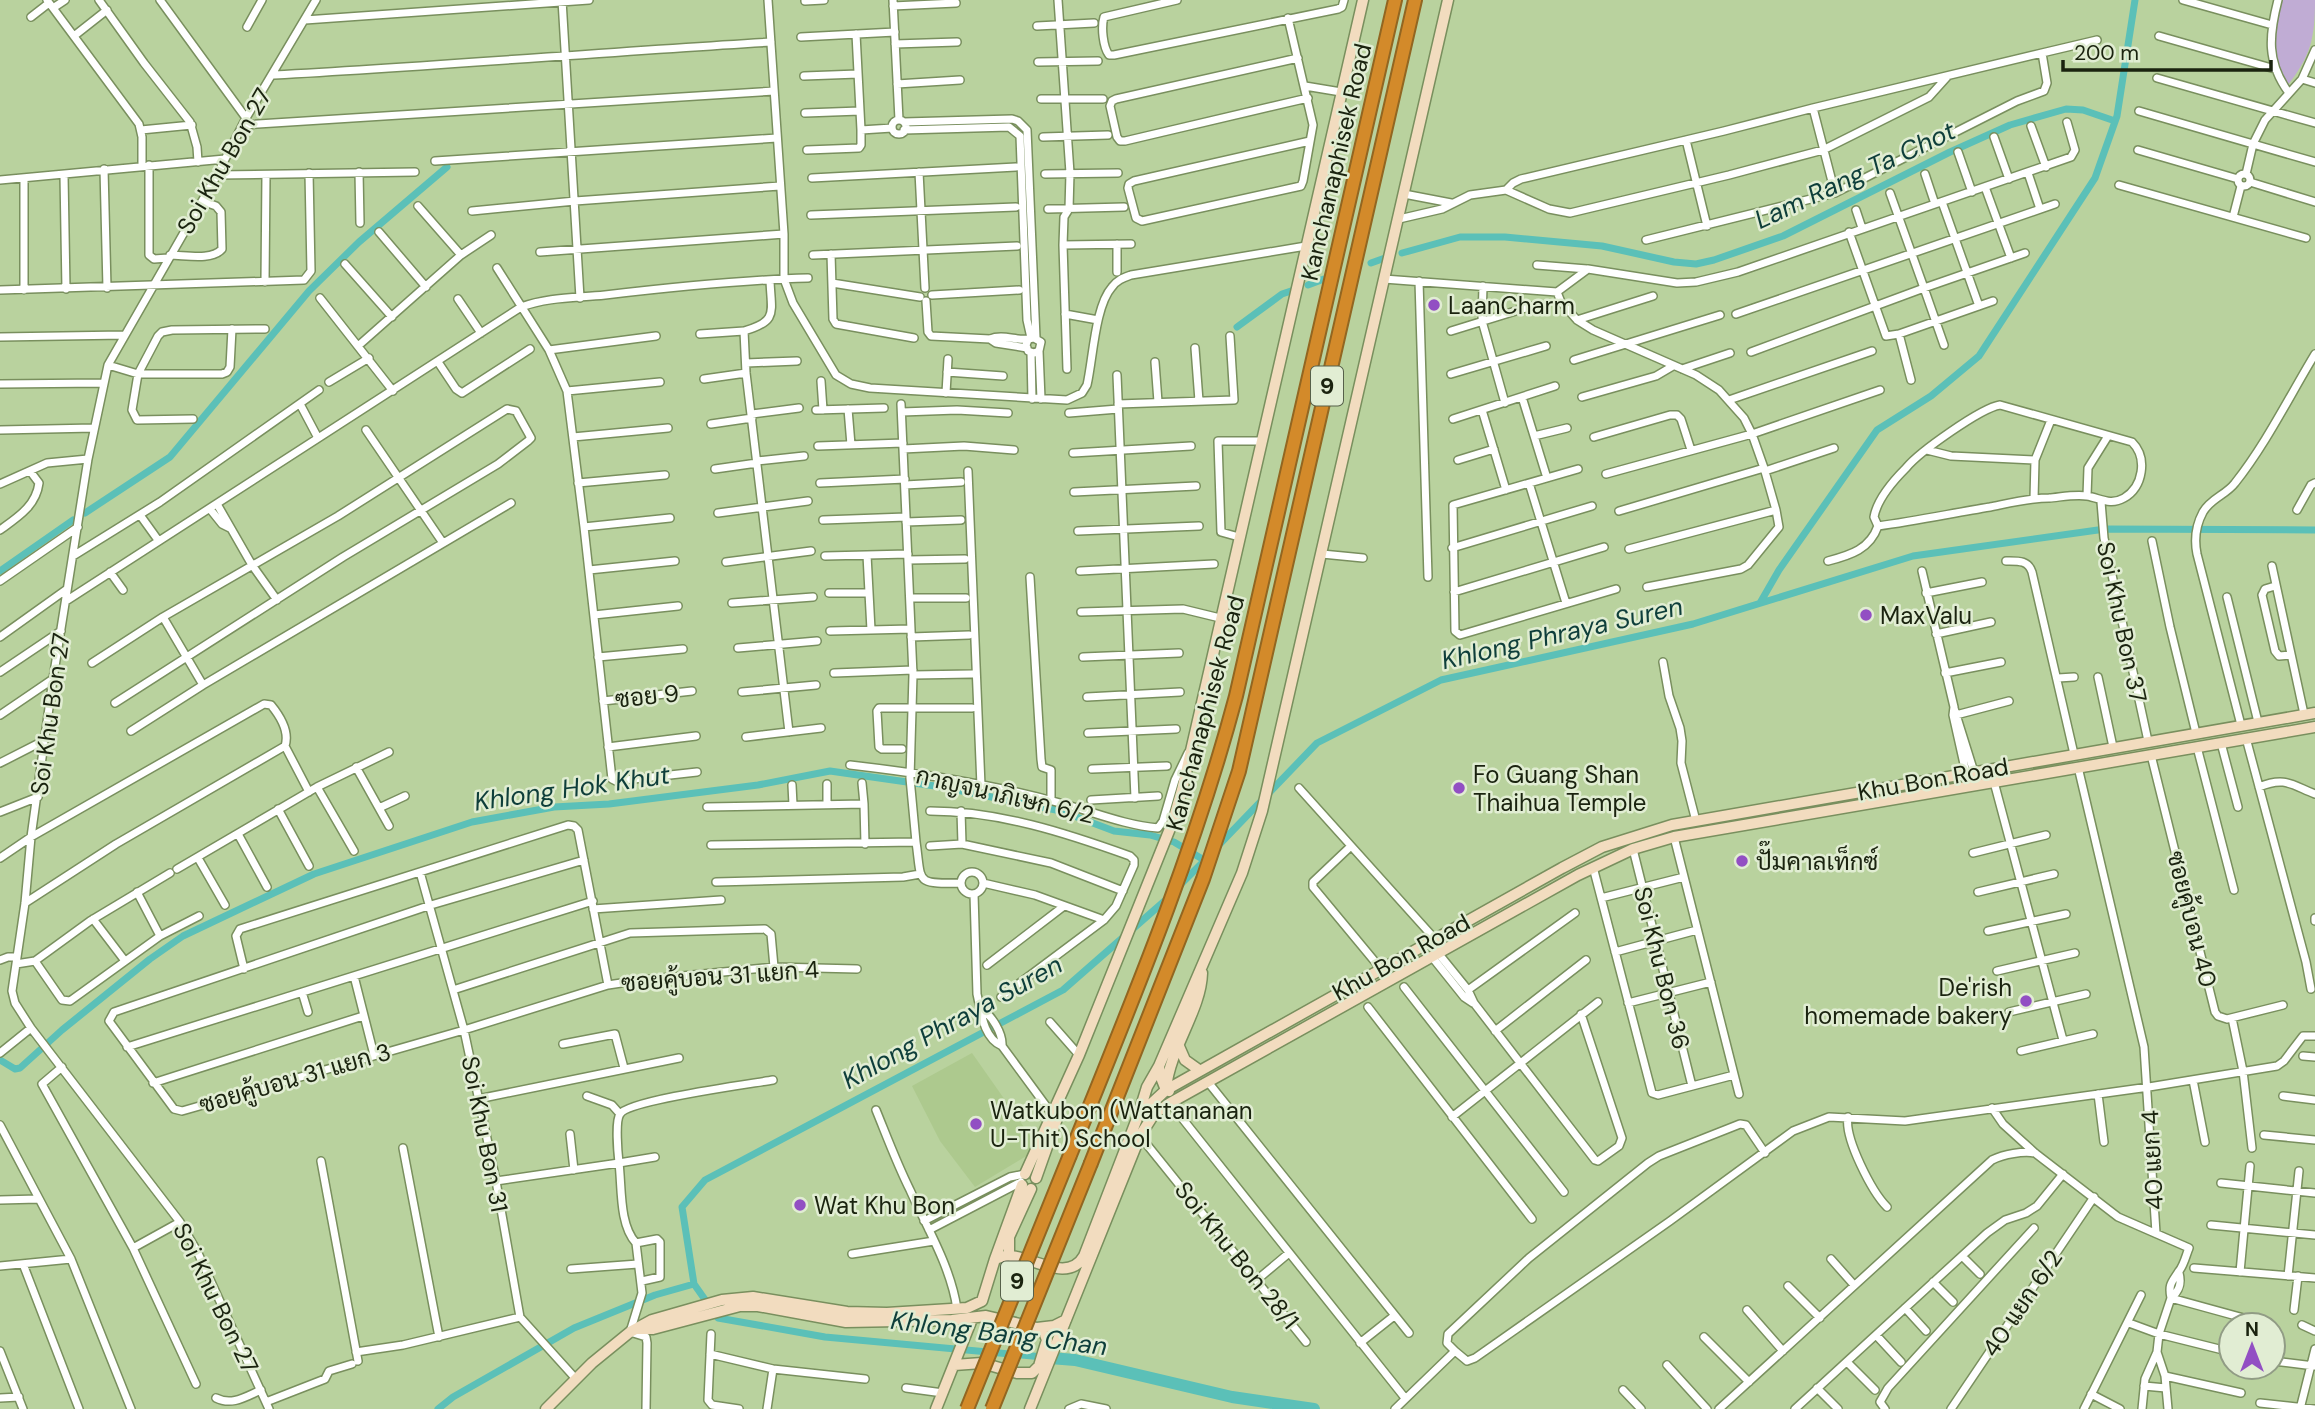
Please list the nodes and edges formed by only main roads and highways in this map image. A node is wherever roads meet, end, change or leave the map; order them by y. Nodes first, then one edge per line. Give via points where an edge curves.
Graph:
1 (1363, 0) edge
2 (1395, 0) edge
3 (1415, 0) edge
4 (1448, 0) edge
5 (2310, 714) edge
6 (2315, 727) edge
7 (1780, 806) junction
8 (1783, 818) junction
9 (1202, 969) junction
10 (1178, 1044) junction
11 (1159, 1066) junction
12 (1199, 1070) junction
13 (1066, 1086) junction
14 (1166, 1090) junction
15 (1187, 1093) junction
16 (1165, 1106) junction
17 (1138, 1116) junction
18 (1025, 1182) junction
19 (1009, 1255) junction
20 (995, 1259) junction
21 (1067, 1269) junction
22 (1077, 1290) junction
23 (982, 1301) junction
24 (724, 1304) junction
25 (986, 1316) junction
26 (1066, 1320) junction
27 (971, 1323) junction
28 (1037, 1328) junction
29 (1051, 1346) junction
30 (954, 1365) junction
31 (1042, 1367) junction
32 (1017, 1373) junction
33 (556, 1404) edge
34 (1032, 1404) edge
35 (939, 1407) edge
36 (546, 1409) edge
37 (967, 1409) edge
38 (992, 1409) edge

1 - 13 main road via 1182,790
2 - 37 highway, Kanchanaphisek Road / 9, bridge via 1217,765 1174,895
3 - 38 highway, Kanchanaphisek Road / 9, bridge via 1238,771 1168,972
4 - 9 main road via 1262,811
5 - 7 main road, Khu Bon Road
6 - 8 main road, Khu Bon Road
7 - 8 main road
7 - 12 main road, Khu Bon Road via 1672,825 1602,847
8 - 15 main road, Khu Bon Road via 1674,837 1593,867
9 - 10 main road
9 - 11 main road
10 - 12 main road via 1185,1060
10 - 14 main road
11 - 14 main road
11 - 17 main road
12 - 14 main road, Khu Bon Road
13 - 18 main road
13 - 18 main road via 1036,1178 1032,1173
14 - 15 main road
14 - 16 main road
14 - 17 main road, Khu Bon Road
15 - 16 main road, Khu Bon Road
16 - 22 main road, Khu Bon Road via 1140,1136
17 - 21 main road, Khu Bon Road via 1084,1256
18 - 19 main road via 1009,1237
18 - 20 main road
19 - 20 main road
19 - 21 main road
20 - 23 main road
21 - 22 main road
22 - 26 main road, Khu Bon Road
23 - 24 main road via 957,1309 864,1313 753,1297
23 - 25 main road
24 - 27 main road via 846,1322
24 - 33 main road via 634,1327 592,1363
25 - 27 main road
25 - 28 main road
26 - 28 main road
26 - 29 main road, Khu Bon Road
27 - 30 main road
28 - 29 main road
29 - 31 main road, Khu Bon Road
30 - 32 main road via 982,1363
30 - 35 main road
31 - 32 main road via 1032,1373
31 - 34 main road, Khu Bon Road
32 - 34 main road via 1030,1381
33 - 36 main road

